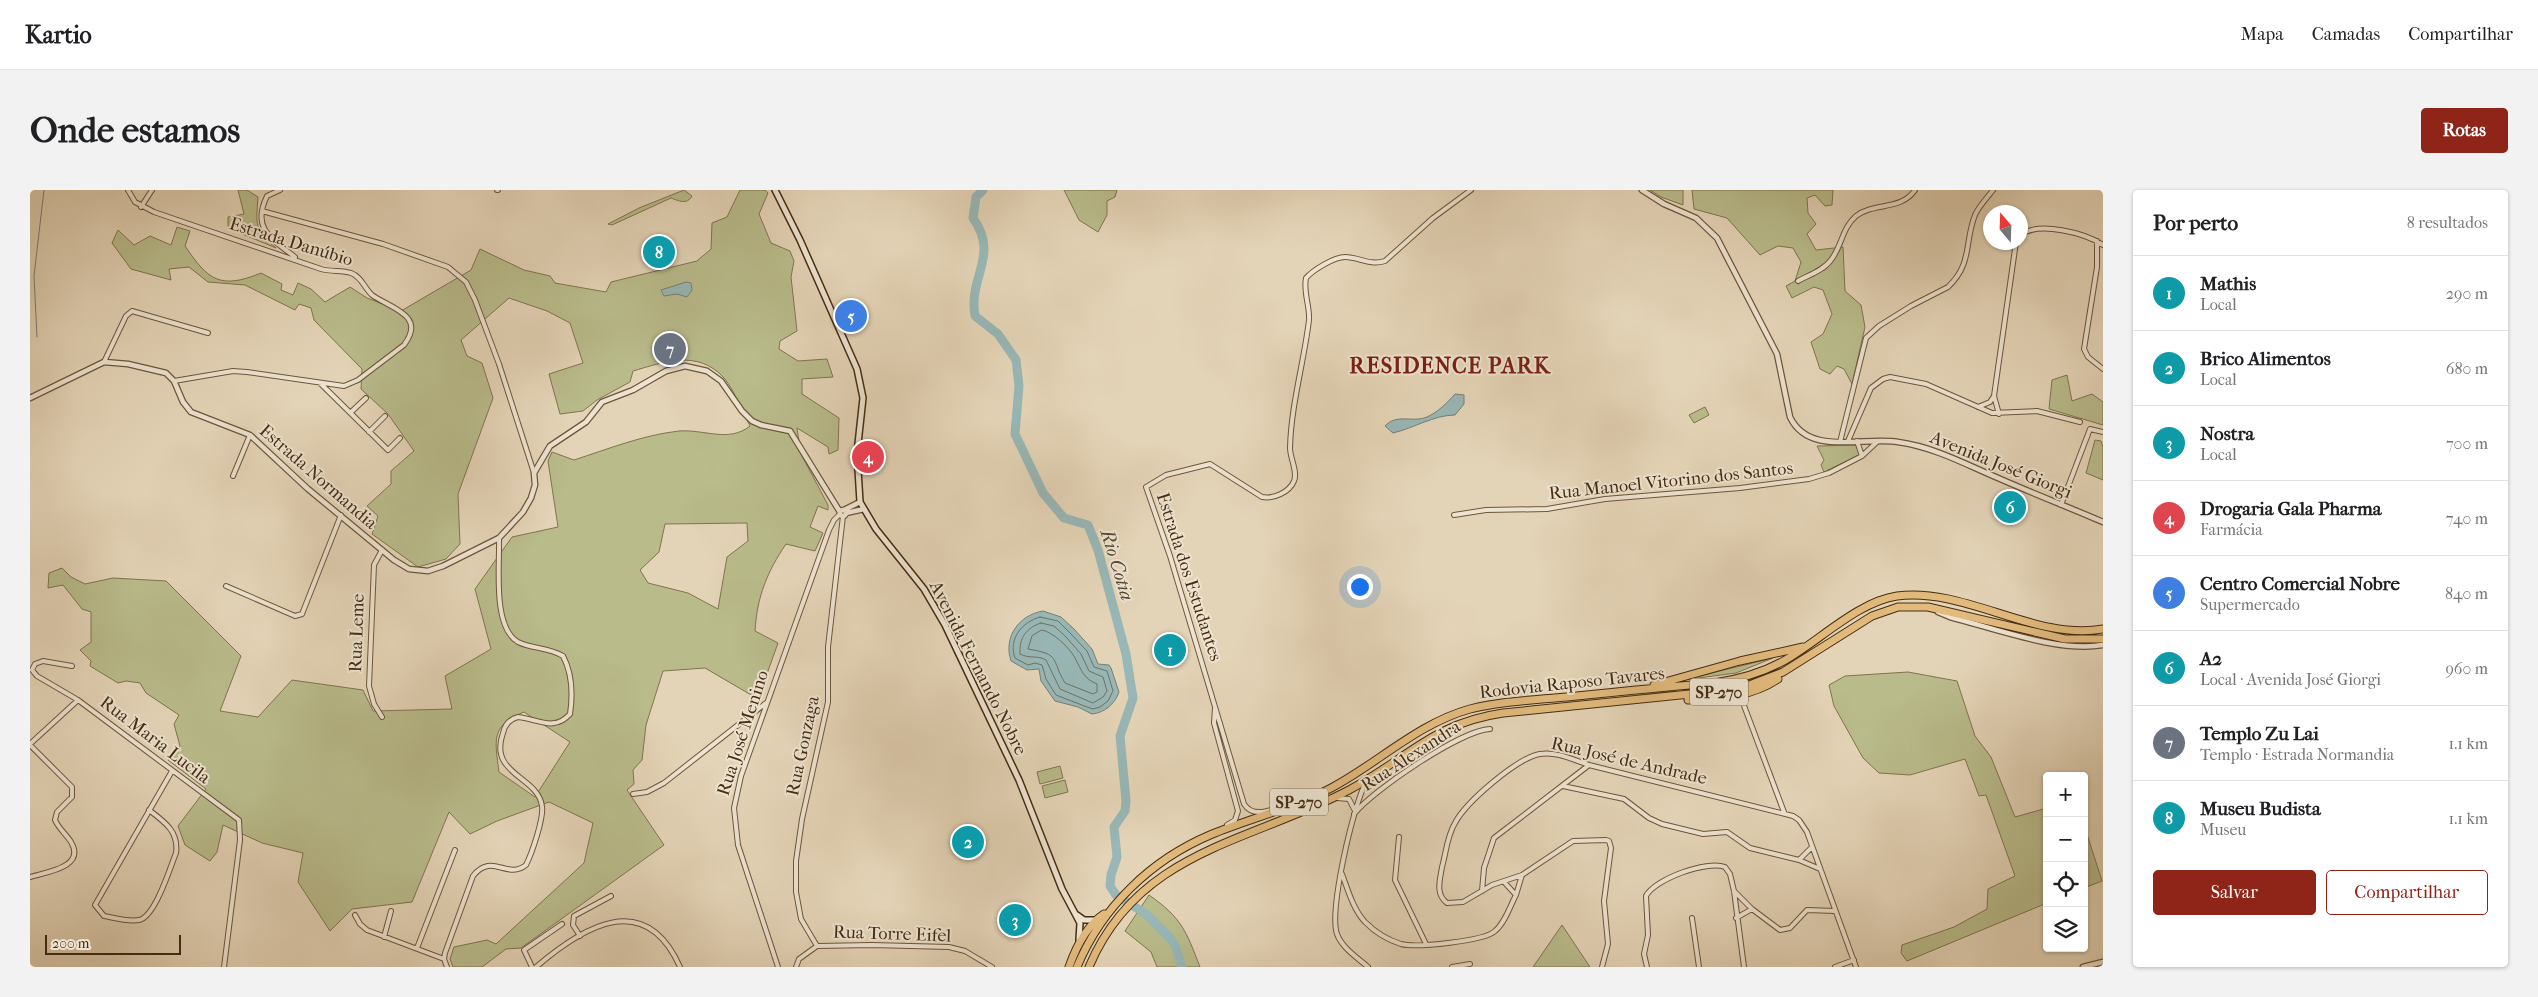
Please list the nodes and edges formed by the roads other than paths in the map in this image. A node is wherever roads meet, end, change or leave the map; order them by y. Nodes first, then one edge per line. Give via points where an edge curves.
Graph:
1 (128, 190) edge
2 (152, 190) edge
3 (280, 190) edge
4 (774, 190) edge
5 (1471, 190) edge
6 (1642, 190) edge
7 (1915, 190) edge
8 (1993, 190) edge
9 (141, 207) junction
10 (262, 210) junction
11 (2028, 231) edge
12 (2097, 241) junction
13 (2103, 244) edge
14 (2015, 250) edge
15 (299, 260) junction
16 (1798, 281) dead end
17 (208, 333) dead end
18 (104, 362) junction
19 (2103, 369) edge
20 (174, 381) junction
21 (321, 384) junction
22 (1994, 396) junction
23 (30, 398) edge
24 (366, 398) dead end
25 (1978, 407) junction
26 (350, 413) junction
27 (1998, 414) junction
28 (385, 416) dead end
29 (2080, 422) dead end
30 (369, 432) junction
31 (2101, 432) edge
32 (250, 435) junction
33 (400, 438) dead end
34 (2103, 439) edge
35 (1880, 440) junction
36 (1848, 441) junction
37 (1857, 441) junction
38 (1840, 442) junction
39 (1862, 456) junction
40 (534, 473) junction
41 (233, 476) dead end
42 (860, 502) junction
43 (2061, 505) junction
44 (864, 509) junction
45 (843, 513) junction
46 (341, 515) junction
47 (1454, 515) dead end
48 (2103, 522) edge
49 (499, 538) junction
50 (382, 550) junction
51 (226, 586) dead end
52 (1928, 607) junction
53 (2103, 629) edge
54 (2103, 639) edge
55 (2103, 645) edge
56 (1807, 647) junction
57 (1802, 662) junction
58 (72, 666) dead end
59 (1632, 690) junction
60 (1745, 694) junction
61 (1730, 697) junction
62 (1657, 698) junction
63 (78, 700) junction
64 (766, 702) junction
65 (1743, 703) junction
66 (1216, 706) junction
67 (382, 717) dead end
68 (1222, 726) junction
69 (1215, 728) junction
70 (1490, 730) dead end
71 (30, 745) edge
72 (1589, 765) junction
73 (807, 766) dead end
74 (813, 768) junction
75 (172, 771) junction
76 (1369, 778) junction
77 (1563, 786) junction
78 (634, 794) dead end
79 (1313, 797) junction
80 (1332, 798) junction
81 (799, 800) dead end
82 (806, 802) junction
83 (1354, 809) junction
84 (149, 810) junction
85 (1784, 812) junction
86 (1353, 816) junction
87 (1399, 837) dead end
88 (1812, 847) junction
89 (1184, 848) junction
90 (455, 850) dead end
91 (1799, 860) junction
92 (1820, 869) junction
93 (1342, 874) junction
94 (1522, 875) junction
95 (30, 878) edge
96 (1504, 882) junction
97 (1482, 891) junction
98 (1734, 891) junction
99 (1516, 895) junction
100 (611, 896) dead end
101 (1113, 907) junction
102 (1752, 909) junction
103 (390, 910) dead end
104 (1836, 911) junction
105 (354, 915) dead end
106 (1076, 915) junction
107 (1692, 918) dead end
108 (1736, 918) junction
109 (1096, 920) junction
110 (562, 924) dead end
111 (580, 936) junction
112 (384, 937) junction
113 (1079, 943) junction
114 (1426, 944) junction
115 (817, 946) junction
116 (417, 948) junction
117 (444, 960) junction
118 (1854, 960) junction
119 (2103, 962) edge
120 (1470, 964) dead end
121 (1090, 966) edge
122 (224, 967) edge
123 (447, 967) edge
124 (534, 967) edge
125 (680, 967) edge
126 (778, 967) edge
127 (796, 967) edge
128 (992, 967) edge
129 (1069, 967) edge
130 (1077, 967) edge
131 (1368, 967) edge
132 (1452, 967) edge
133 (1602, 967) edge
134 (1647, 967) edge
135 (1699, 967) edge
136 (1744, 967) edge
137 (1835, 967) edge
138 (1856, 967) edge
139 (2083, 967) edge

1 - 9 street
2 - 9 street
3 - 10 street via 267,196
4 - 42 main road, Avenida Fernando Nobre via 800,240 857,369 863,398 857,453
5 - 66 street, Estrada dos Estudantes via 1384,261 1375,263 1341,257 1306,278 1309,320 1290,446 1296,476 1286,491 1271,498 1262,497 1210,464 1166,475 1146,487
6 - 38 street, Avenida José Giorgi via 1696,218 1717,238 1777,354 1784,398 1794,424 1816,440
7 - 16 street via 1903,201 1855,217 1842,234 1832,260
8 - 38 street via 1976,212 1966,262 1956,280 1879,326 1866,338
9 - 15 street, Estrada Danúbio
10 - 15 street via 261,222 268,235
10 - 40 street, Estrada Normandia via 383,244 457,273 466,282 485,323
11 - 12 street via 2040,229 2083,235
12 - 13 street
12 - 19 street via 2097,267 2084,349 2088,357
14 - 22 street
15 - 21 street, Estrada Danúbio via 358,277 373,296 404,313 411,329 410,338 404,346 358,380 344,386
17 - 18 street via 132,311 126,316
18 - 20 street via 166,374
18 - 23 street
20 - 21 street, Estrada Danúbio via 247,372
20 - 32 street, Estrada Normandia via 191,412
21 - 26 street
22 - 25 street via 1990,402
22 - 27 street
24 - 26 street
25 - 27 street
25 - 36 street via 1919,382 1890,377 1871,388
26 - 30 street
27 - 29 street via 2037,411
28 - 30 street
30 - 33 street via 388,450
31 - 34 street
31 - 43 street via 2090,429
32 - 41 street
32 - 46 street, Estrada Normandia via 308,490
35 - 37 street, Avenida José Giorgi
35 - 39 street, Rua Manoel Vitorino dos Santos
35 - 43 street, Avenida José Giorgi via 1929,448
36 - 37 street, Avenida José Giorgi
36 - 38 street, Avenida José Giorgi
37 - 39 street
39 - 47 street, Rua Manoel Vitorino dos Santos via 1829,473 1808,479 1547,509 1486,510
40 - 45 street, Estrada Normandia via 550,446 586,422 602,402 633,390 666,371 685,366 716,376 752,421 790,431
40 - 49 street, Estrada Normandia via 531,498
42 - 44 main road, Avenida Fernando Nobre
42 - 45 street
43 - 48 street, Avenida José Giorgi
44 - 45 street
44 - 106 main road, Avenida Fernando Nobre via 876,529 924,588 944,625 1019,780 1062,889
45 - 64 street, Rua José Menino via 829,530
45 - 74 street, Rua Gonzaga via 828,647 828,702
46 - 50 street, Estrada Normandia
46 - 51 street via 302,614 295,616
49 - 50 street, Estrada Normandia via 428,571 409,569
49 - 117 street via 503,623 510,636 520,643 549,648 562,656 571,680 570,714 559,723 547,724 518,717 505,726 501,755 510,770 540,798 542,815 526,865 513,870 491,864 480,868 473,876
50 - 67 street, Rua Leme via 374,564 369,686
52 - 54 highway, Rodovia Raposo Tavares / SP-270 via 2065,639
52 - 55 street via 1950,617 2028,638 2073,646
52 - 57 highway, Rodovia Raposo Tavares / SP-270 via 1898,607 1884,611
53 - 56 highway, Rodovia Raposo Tavares / SP-270 via 2083,631 2053,627 1964,604 1909,595 1882,600 1863,609
56 - 59 highway
56 - 59 highway, Rodovia Raposo Tavares / SP-270 via 1748,677
57 - 60 highway via 1764,687
57 - 62 highway, Rodovia Raposo Tavares / SP-270 via 1769,679 1739,689
58 - 63 street via 43,662 35,664 32,670
59 - 79 highway, Rodovia Raposo Tavares / SP-270 via 1506,702 1450,716 1423,729 1353,776
60 - 61 highway
60 - 65 street
61 - 62 highway
61 - 65 street
62 - 76 highway, Rodovia Raposo Tavares / SP-270 via 1503,712 1468,720 1434,734
63 - 71 street, Rua Maria Lucila
63 - 75 street, Rua Maria Lucila
64 - 78 street via 664,783 647,792
64 - 126 street, Rua José Menino via 736,793 734,824
65 - 85 street
66 - 68 street, Estrada dos Estudantes
66 - 69 street, Estrada dos Estudantes
68 - 69 street
68 - 79 street, Estrada dos Estudantes via 1243,800 1249,810 1261,813
69 - 89 street, Estrada dos Estudantes via 1238,814 1232,823
70 - 86 street, Rua Alexandra via 1476,731 1448,746 1371,796
71 - 95 street via 72,788 72,797 57,812 55,820 71,843 75,856 67,865
72 - 77 street
72 - 85 street, Rua José de Andrade
72 - 97 street, Rua José de Andrade via 1549,754 1530,757 1495,779 1458,818 1439,881 1440,895 1452,904 1469,900
73 - 74 street
74 - 82 street, Rua Gonzaga
75 - 84 street
75 - 122 street, Rua Maria Lucila via 235,816 241,824
76 - 80 highway, Rodovia Raposo Tavares / SP-270
76 - 83 street
77 - 91 street via 1624,799 1662,824 1703,834 1727,832 1750,848
77 - 97 street via 1494,838 1484,868
79 - 89 highway, Rodovia Raposo Tavares / SP-270
80 - 83 street via 1349,800
80 - 121 highway, Rodovia Raposo Tavares / SP-270 via 1187,860 1161,876 1110,928
81 - 82 street
82 - 115 street, Rua Gonzaga via 796,861 796,892 801,919
83 - 86 street
84 - 84 street via 95,905 104,916 141,920 154,907 177,844 170,826
85 - 88 street, Rua José de Andrade via 1799,820
86 - 93 street
87 - 114 street via 1395,880
88 - 91 street
88 - 92 street, Rua José de Andrade
89 - 101 highway, Rodovia Raposo Tavares / SP-270 via 1156,867
90 - 116 street
91 - 92 street
92 - 104 street, Rua José de Andrade
93 - 114 street via 1360,916 1375,931 1402,944
93 - 131 street via 1334,910 1337,933 1344,946
94 - 96 street, Rua José de Andrade
94 - 99 street
94 - 133 street, Rua José de Andrade via 1574,841 1606,840 1610,844 1604,901 1608,944
96 - 97 street, Rua José de Andrade
96 - 99 street
98 - 102 street
98 - 108 street
98 - 134 street via 1728,870 1716,864 1654,886 1646,896 1648,935 1644,954
99 - 114 street via 1498,928 1489,936
100 - 111 street via 574,916 573,925
101 - 109 highway
101 - 130 highway, Rodovia Raposo Tavares / SP-270 via 1092,936
102 - 104 street via 1780,930 1790,928 1807,910
102 - 108 street
103 - 112 street
104 - 118 street, Rua José de Andrade
105 - 112 street via 363,928
106 - 109 main road via 1084,920
106 - 113 main road, Avenida Fernando Nobre via 1081,928
107 - 135 street
108 - 136 street
109 - 113 highway
110 - 124 street via 524,950
111 - 124 street
111 - 125 street via 605,923 621,920 637,923 661,936 672,948
112 - 116 street
113 - 129 highway
115 - 127 street, Rua Torre Eifel via 799,959
115 - 128 street, Rua Torre Eifel via 923,945 950,948 965,951
116 - 117 street
117 - 123 street
118 - 137 street
118 - 138 street, Rua José de Andrade
119 - 139 street
120 - 132 street

